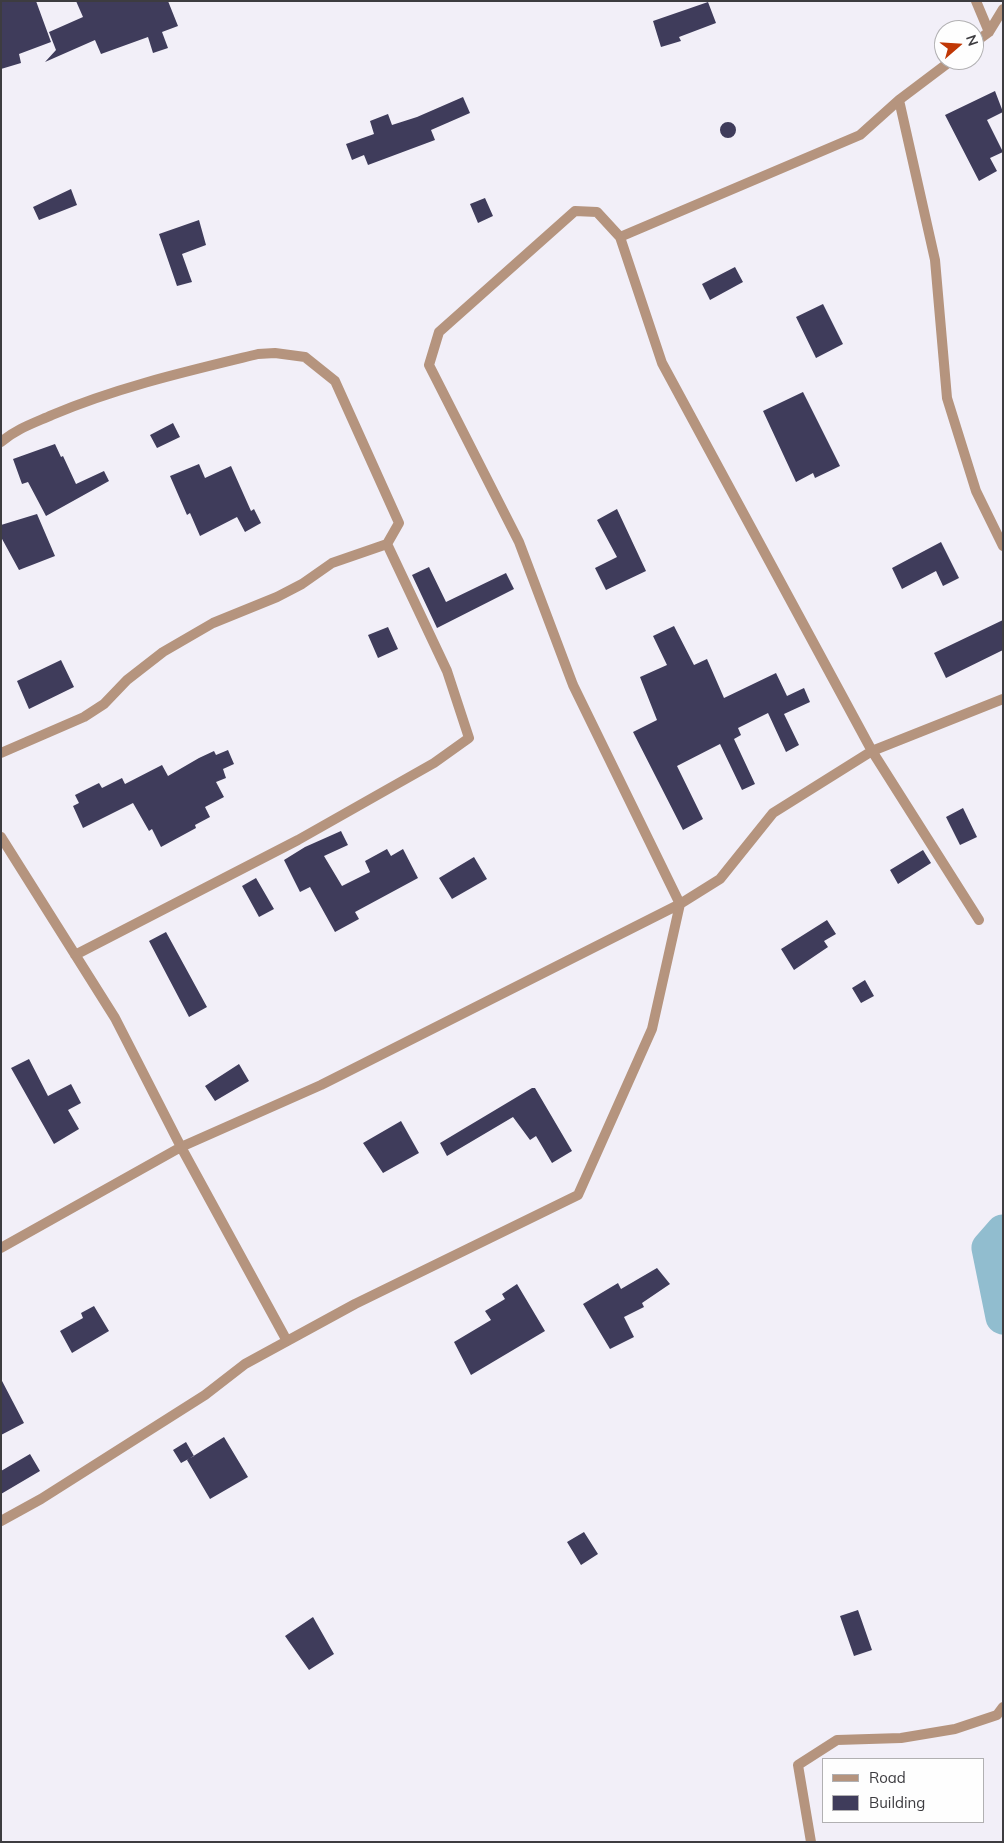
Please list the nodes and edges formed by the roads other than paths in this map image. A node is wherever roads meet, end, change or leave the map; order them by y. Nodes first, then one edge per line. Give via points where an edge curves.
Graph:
1 (976, 1) edge
2 (1003, 9) edge
3 (989, 32) junction
4 (984, 36) edge
5 (939, 70) edge
6 (899, 100) junction
7 (620, 237) junction
8 (1, 442) edge
9 (387, 544) junction
10 (1003, 546) edge
11 (1003, 699) edge
12 (872, 751) junction
13 (1, 753) edge
14 (1, 837) edge
15 (680, 904) junction
16 (979, 920) dead end
17 (75, 955) junction
18 (181, 1147) junction
19 (1, 1248) edge
20 (287, 1341) junction
21 (1, 1521) edge
22 (1003, 1707) edge
23 (811, 1842) edge

1 - 3 street
2 - 3 street
3 - 4 street
5 - 6 street
6 - 7 street via 860,135
6 - 10 street via 935,260 948,398 976,491
7 - 12 street via 662,363
7 - 15 street via 598,212 575,211 439,332 429,365 519,542 573,685
8 - 9 street via 12,432 92,398 150,381 258,354 275,352 305,357 335,381 400,523
9 - 13 street via 332,563 302,584 213,623 163,652 127,680 104,704 84,717
9 - 17 street via 447,671 469,738 434,763 298,840
11 - 12 street
12 - 15 street via 773,813 720,879
12 - 16 street
14 - 17 street
15 - 18 street via 321,1085
15 - 20 street via 652,1029 578,1195 355,1304
17 - 18 street via 115,1018
18 - 19 street
18 - 20 street
20 - 21 street via 245,1364 205,1395
22 - 23 street via 997,1715 955,1729 901,1738 836,1740 798,1765

